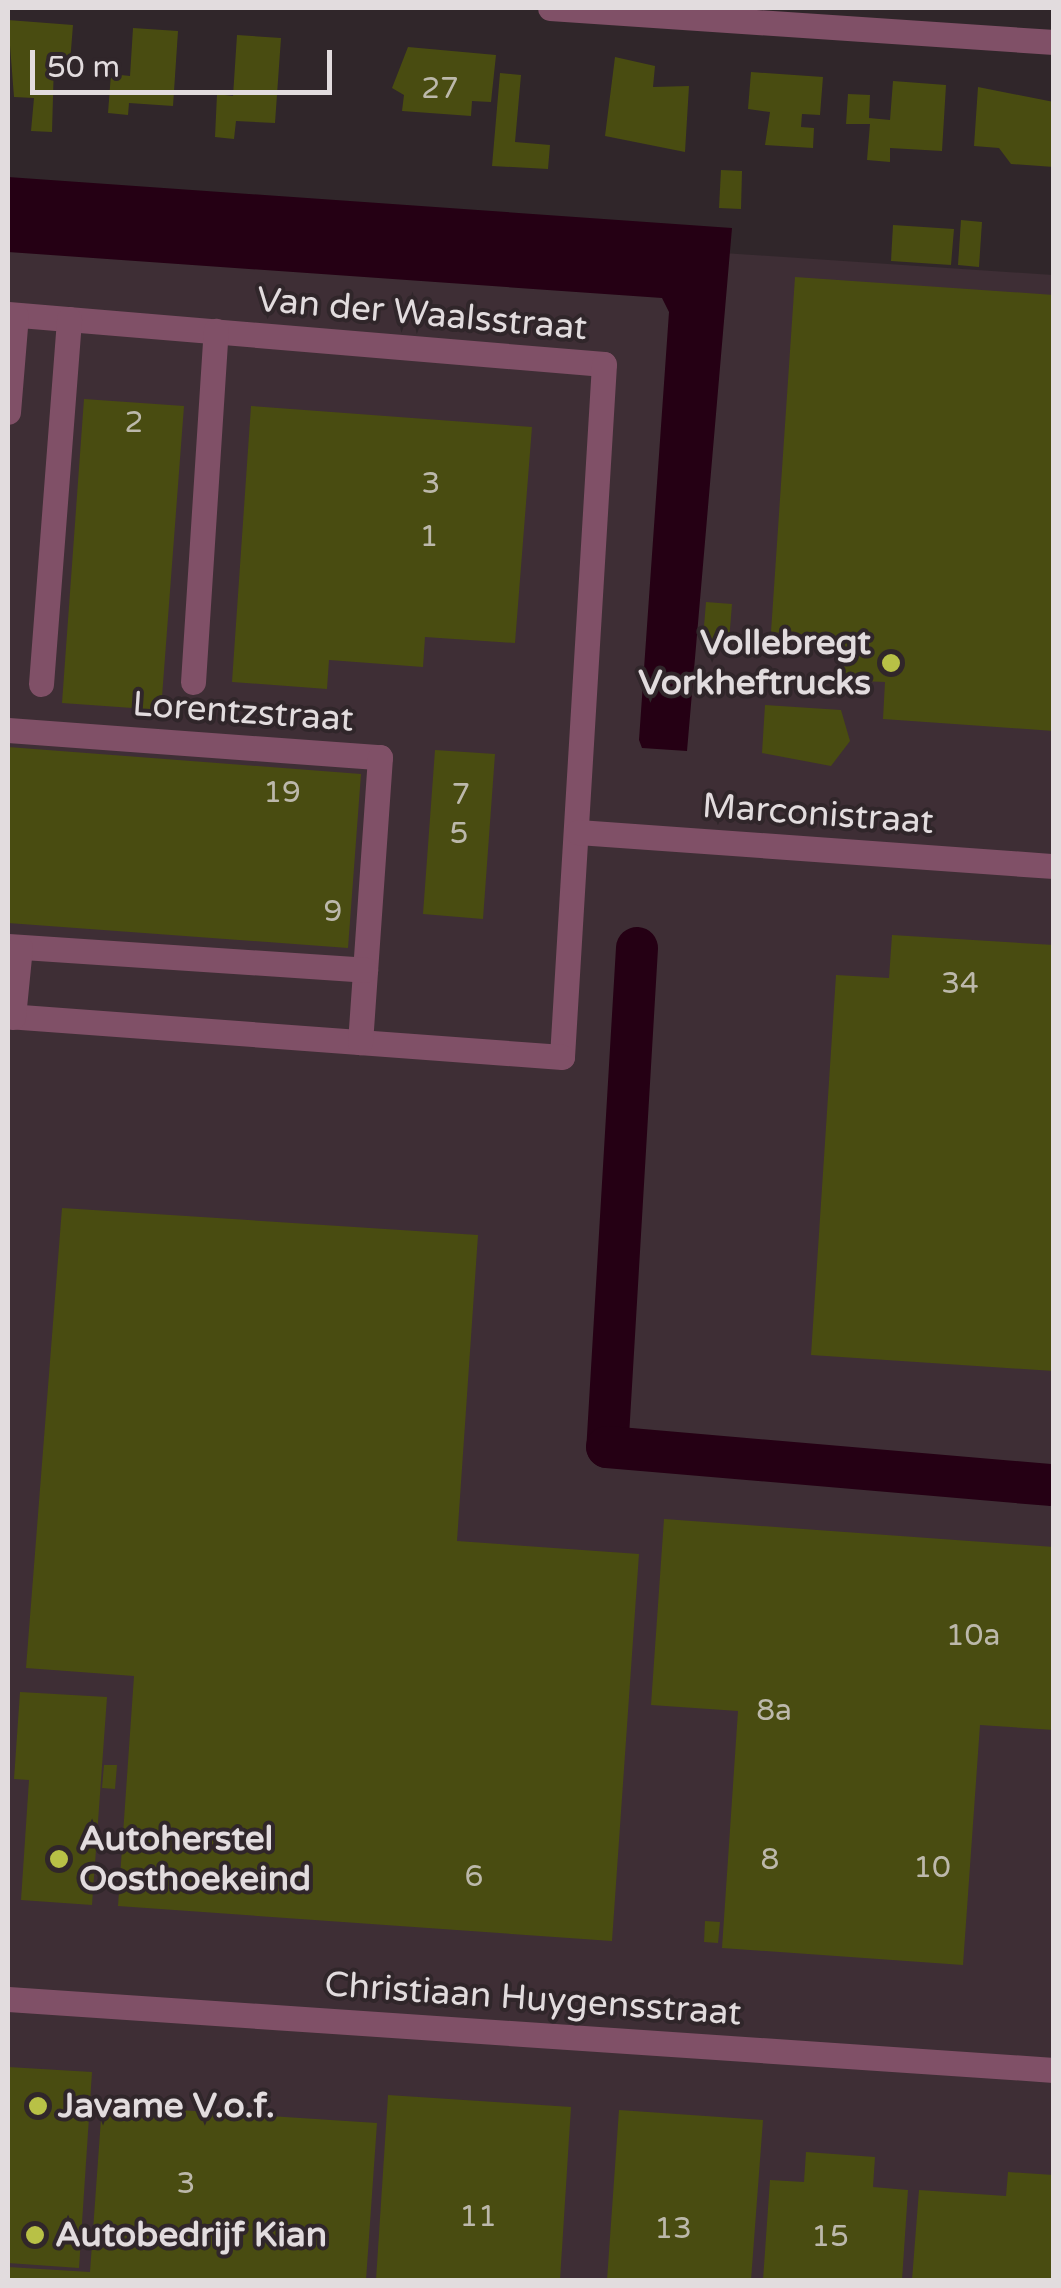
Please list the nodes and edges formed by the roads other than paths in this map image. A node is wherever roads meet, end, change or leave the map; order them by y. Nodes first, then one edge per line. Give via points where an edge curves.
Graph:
1 (550, 8) edge
2 (1054, 42) edge
3 (12, 314) edge
4 (69, 319) junction
5 (216, 331) junction
6 (8, 412) edge
7 (193, 682) dead end
8 (41, 684) dead end
9 (8, 730) edge
10 (578, 832) junction
11 (1054, 866) edge
12 (14, 946) edge
13 (365, 970) junction
14 (10, 1017) edge
15 (360, 1042) junction
16 (8, 1998) edge
17 (1054, 2070) edge

1 - 2 street
3 - 4 street, Van der Waalsstraat
3 - 6 street
4 - 5 street, Van der Waalsstraat
4 - 8 street
5 - 7 street
5 - 10 street, Van der Waalsstraat via 604,364
9 - 13 street, Lorentzstraat via 380,757
10 - 11 street, Marconistraat
10 - 15 street via 562,1057
12 - 13 street
12 - 14 street
13 - 15 street, Lorentzstraat
14 - 15 street
16 - 17 street, Christiaan Huygensstraat

